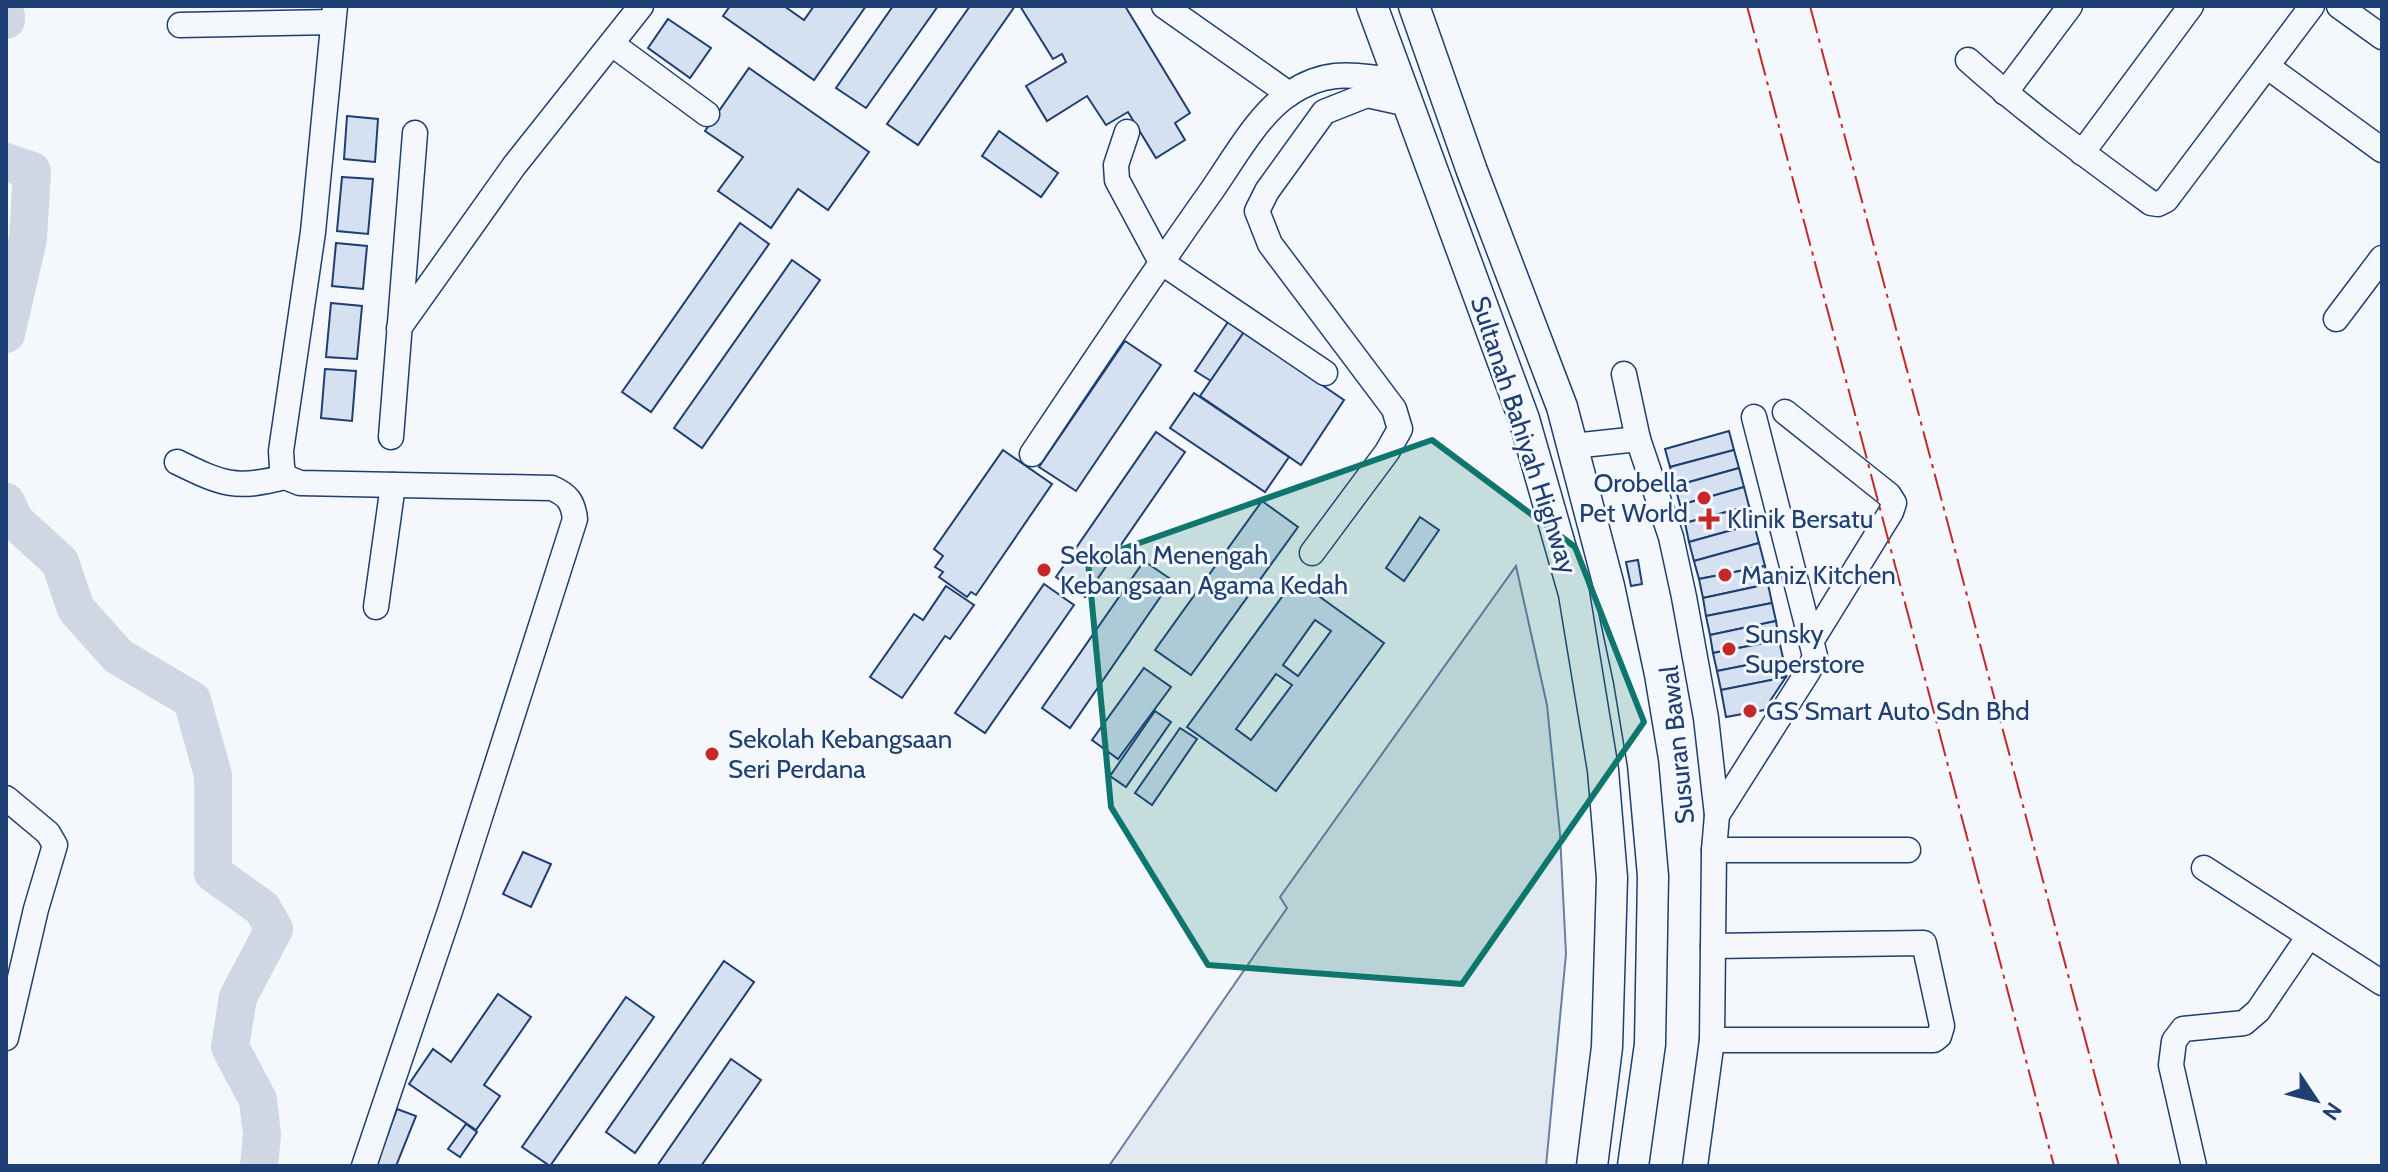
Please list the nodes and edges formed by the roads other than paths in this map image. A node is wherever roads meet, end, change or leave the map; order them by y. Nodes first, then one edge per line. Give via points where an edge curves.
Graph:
1 (641, 6) edge
2 (1164, 6) edge
3 (1372, 6) edge
4 (1414, 6) edge
5 (2070, 6) edge
6 (2191, 6) edge
7 (2312, 6) edge
8 (2339, 6) edge
9 (334, 14) edge
10 (180, 25) dead end
11 (2382, 37) edge
12 (612, 44) junction
13 (1968, 60) dead end
14 (2268, 67) junction
15 (1404, 93) junction
16 (2005, 93) junction
17 (1289, 94) junction
18 (707, 114) dead end
19 (1127, 132) dead end
20 (415, 133) dead end
21 (2382, 150) edge
22 (2082, 153) junction
23 (2382, 258) edge
24 (1161, 262) junction
25 (2336, 319) dead end
26 (399, 328) junction
27 (1325, 373) dead end
28 (1624, 374) dead end
29 (1785, 412) dead end
30 (1754, 417) dead end
31 (391, 437) dead end
32 (1638, 439) junction
33 (1573, 446) junction
34 (1032, 454) dead end
35 (177, 462) dead end
36 (285, 477) junction
37 (393, 485) junction
38 (1312, 553) dead end
39 (376, 607) dead end
40 (1812, 640) junction
41 (6, 798) edge
42 (1717, 815) junction
43 (1714, 850) junction
44 (1908, 850) dead end
45 (2204, 868) dead end
46 (2309, 936) junction
47 (1713, 946) junction
48 (2382, 983) edge
49 (6, 1038) edge
50 (1712, 1040) junction
51 (364, 1166) edge
52 (1592, 1166) edge
53 (1633, 1166) edge
54 (1695, 1166) edge
55 (2194, 1166) edge

1 - 12 street
2 - 17 street
3 - 15 main road, Sultanah Bahiyah Highway
4 - 33 main road, Sultanah Bahiyah Highway
5 - 16 street
6 - 22 street
7 - 14 street
8 - 11 street
9 - 10 street
9 - 36 street via 313,232 281,451
12 - 18 street
12 - 26 street via 514,166
13 - 16 street
14 - 21 street
14 - 22 street via 2158,204
15 - 17 street via 1337,74
15 - 38 street via 1367,95 1324,112 1257,211 1270,244 1394,409 1400,429
15 - 52 main road, Sultanah Bahiyah Highway via 1524,419 1577,608 1603,770 1612,878 1607,1047
16 - 22 street
17 - 24 street via 1251,134
19 - 24 street via 1116,165 1117,180
20 - 26 street
23 - 25 street
24 - 27 street
24 - 34 street
26 - 31 street
28 - 32 street, Susuran Bawal
29 - 40 street via 1894,503
30 - 40 street
32 - 33 street
32 - 42 street, Susuran Bawal via 1671,537 1684,597
33 - 53 main road, Sultanah Bahiyah Highway via 1629,680 1653,876 1650,1044
35 - 36 street via 218,482 255,484
36 - 37 street via 300,483
37 - 39 street
37 - 51 street via 552,488 573,504 575,519
40 - 42 street via 1815,656 1809,670
41 - 49 street via 55,845
42 - 43 street, Susuran Bawal
43 - 44 street
43 - 47 street, Susuran Bawal
45 - 46 street
46 - 48 street
46 - 55 street via 2258,1011 2244,1023 2183,1029 2174,1041 2171,1065
47 - 50 street, Susuran Bawal
47 - 50 street via 1924,943 1942,1026 1934,1040
50 - 54 street, Susuran Bawal

